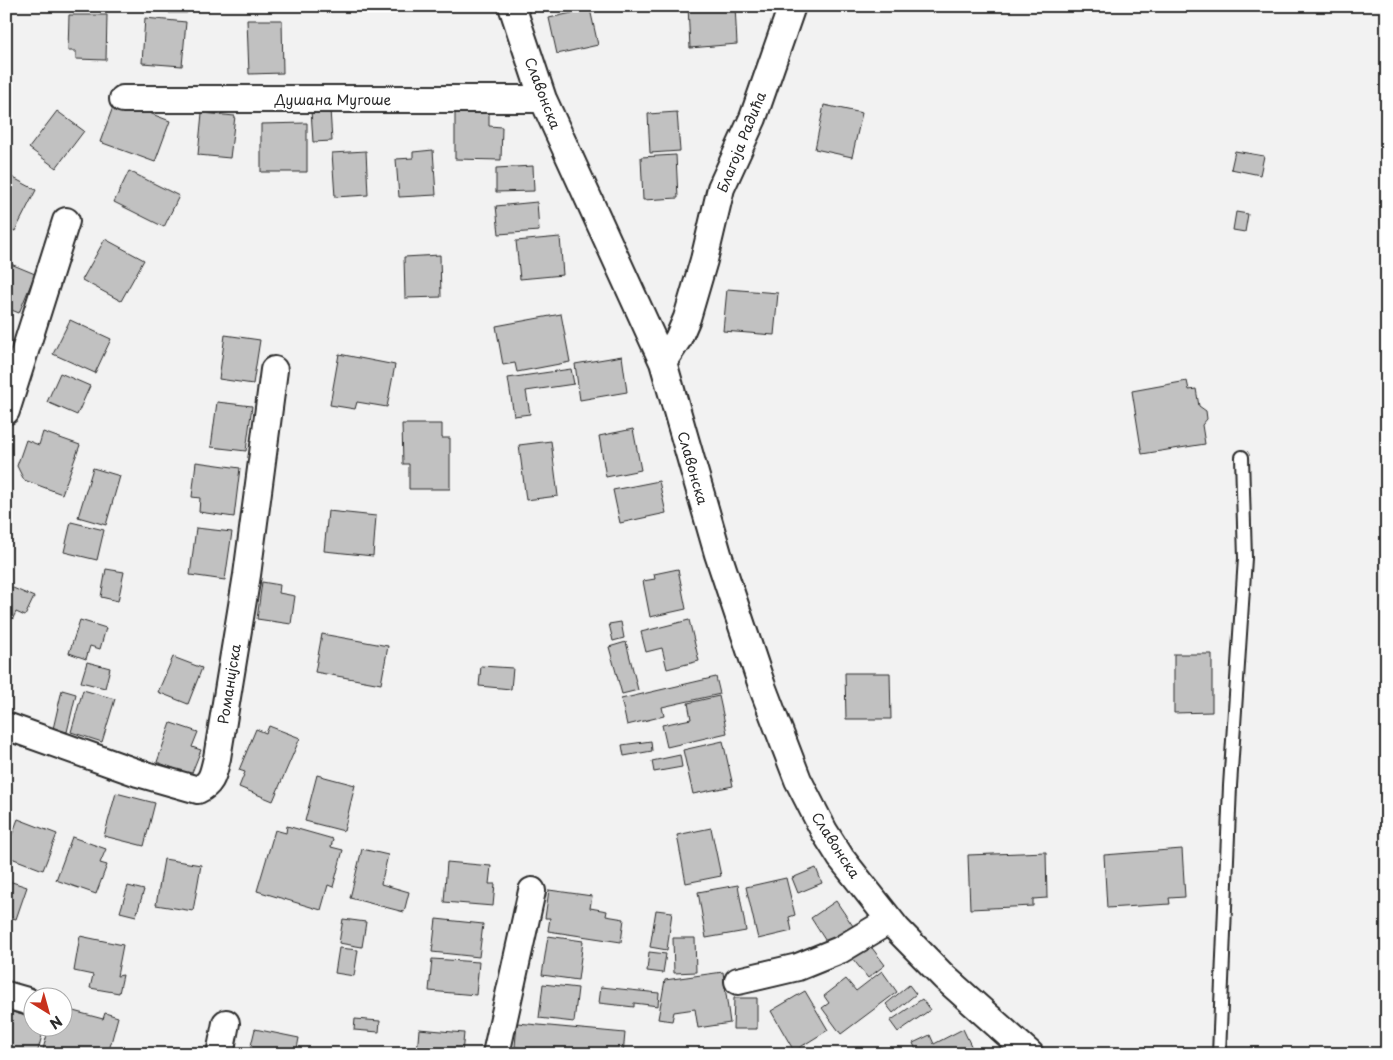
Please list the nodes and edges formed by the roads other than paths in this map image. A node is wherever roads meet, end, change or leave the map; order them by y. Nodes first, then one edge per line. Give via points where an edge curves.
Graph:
1 (512, 6) edge
2 (792, 6) edge
3 (123, 99) dead end
4 (543, 99) junction
5 (66, 221) dead end
6 (663, 362) junction
7 (274, 370) dead end
8 (6, 411) edge
9 (1242, 456) dead end
10 (6, 726) edge
11 (532, 891) dead end
12 (890, 920) junction
13 (738, 981) dead end
14 (226, 1023) dead end
15 (220, 1054) edge
16 (496, 1054) edge
17 (1030, 1054) edge
18 (1218, 1054) edge

1 - 4 street, Славонска
2 - 6 street, Благоја Радића via 753,118 721,188 687,318
3 - 4 street, Душана Мугоше
4 - 6 street, Славонска
5 - 8 street
6 - 12 street, Славонска via 718,554 762,686 798,780 841,858
7 - 10 street, Романијска via 247,575 217,758 208,786 198,790 138,773
9 - 18 lane via 1245,558 1230,786
11 - 16 street
12 - 13 street via 840,950 798,967
12 - 17 street, Славонска via 944,977
14 - 15 street

